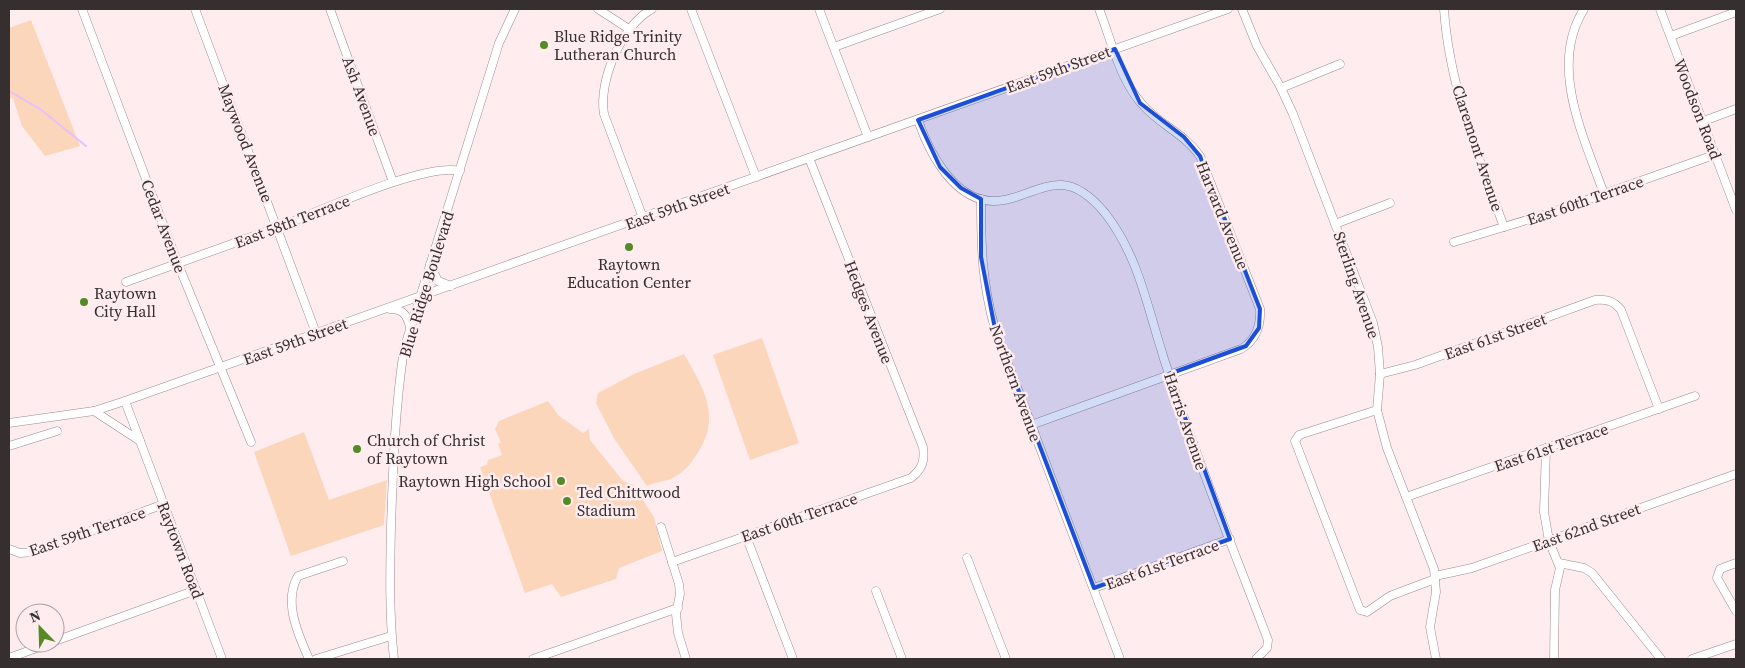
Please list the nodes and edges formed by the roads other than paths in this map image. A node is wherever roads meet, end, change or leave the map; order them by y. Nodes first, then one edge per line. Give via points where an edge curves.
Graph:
1 (82, 9) edge
2 (195, 9) edge
3 (330, 9) edge
4 (514, 9) edge
5 (598, 9) edge
6 (652, 9) edge
7 (691, 9) edge
8 (819, 9) edge
9 (940, 9) edge
10 (1099, 9) edge
11 (1228, 9) edge
12 (1242, 9) edge
13 (1444, 9) edge
14 (1584, 9) edge
15 (1660, 9) edge
16 (1736, 12) edge
17 (629, 29) junction
18 (1670, 36) junction
19 (834, 47) junction
20 (1115, 49) junction
21 (1340, 64) dead end
22 (1281, 88) junction
23 (1736, 109) edge
24 (918, 120) junction
25 (1701, 122) junction
26 (868, 138) junction
27 (1714, 155) junction
28 (809, 158) junction
29 (460, 170) junction
30 (756, 177) junction
31 (393, 182) junction
32 (1604, 194) junction
33 (981, 199) junction
34 (1390, 202) dead end
35 (1736, 209) edge
36 (643, 218) junction
37 (1335, 224) junction
38 (278, 227) junction
39 (1504, 227) junction
40 (1454, 242) dead end
41 (178, 264) junction
42 (430, 265) junction
43 (126, 282) dead end
44 (451, 286) junction
45 (420, 297) junction
46 (386, 309) junction
47 (410, 328) junction
48 (316, 333) junction
49 (220, 368) junction
50 (1169, 374) junction
51 (1380, 374) junction
52 (1695, 396) dead end
53 (125, 401) junction
54 (1659, 409) junction
55 (1377, 410) junction
56 (94, 411) junction
57 (9, 423) edge
58 (1031, 425) junction
59 (57, 431) dead end
60 (140, 442) junction
61 (251, 442) dead end
62 (11, 444) edge
63 (1546, 448) junction
64 (922, 466) joint
65 (1736, 474) edge
66 (1406, 497) junction
67 (164, 504) junction
68 (661, 527) dead end
69 (746, 536) junction
70 (1230, 539) junction
71 (1549, 540) junction
72 (9, 549) edge
73 (967, 558) dead end
74 (343, 561) dead end
75 (672, 562) junction
76 (1559, 563) junction
77 (1736, 563) edge
78 (1435, 578) junction
79 (1094, 588) junction
80 (196, 590) junction
81 (876, 591) dead end
82 (678, 608) junction
83 (1736, 611) edge
84 (391, 636) junction
85 (65, 637) edge
86 (1736, 644) edge
87 (23, 653) edge
88 (9, 658) edge
89 (222, 659) edge
90 (309, 659) edge
91 (316, 659) edge
92 (394, 659) edge
93 (533, 659) edge
94 (686, 659) edge
95 (793, 659) edge
96 (902, 659) edge
97 (1006, 659) edge
98 (1120, 659) edge
99 (1256, 659) edge
100 (1436, 659) edge
101 (1554, 659) edge
102 (1661, 659) edge
103 (1692, 659) edge

1 - 41 street, Cedar Avenue
2 - 38 street, Maywood Avenue
3 - 31 street, Ash Avenue
4 - 29 street, Blue Ridge Boulevard via 498,43
5 - 17 street
6 - 17 street
7 - 30 street
8 - 19 street
9 - 19 street
10 - 20 street, Harvard Avenue
11 - 20 street, East 59th Street
12 - 22 street, Sterling Avenue via 1257,46
13 - 39 street, Claremont Avenue via 1459,96
14 - 32 street via 1572,36 1569,73 1578,122
15 - 18 street, Woodson Road
16 - 18 street
17 - 36 street via 609,70 602,102
18 - 25 street, Woodson Road
19 - 26 street
20 - 24 street, East 59th Street
20 - 50 street, Harvard Avenue via 1127,83 1140,102 1154,117 1184,137 1205,167 1260,309 1261,318 1255,334 1240,349
21 - 22 street
22 - 37 street, Sterling Avenue
23 - 25 street
24 - 26 street, East 59th Street
24 - 33 street via 926,145 940,167 960,188
25 - 27 street, Woodson Road
26 - 28 street, East 59th Street
27 - 32 street, East 60th Terrace
27 - 35 street, Woodson Road
28 - 30 street, East 59th Street
28 - 64 street, Hedges Avenue via 923,447
29 - 31 street, East 58th Terrace via 444,168
29 - 42 street, Blue Ridge Boulevard
30 - 36 street, East 59th Street
31 - 38 street, East 58th Terrace
32 - 39 street, East 60th Terrace
33 - 50 street, Harris Avenue via 1002,201 1061,185 1073,187 1089,198 1110,221 1137,271
33 - 58 street, Northern Avenue via 981,257 986,298
34 - 37 street
36 - 44 street, East 59th Street
37 - 51 street, Sterling Avenue via 1373,323
38 - 41 street, East 58th Terrace
38 - 48 street, Maywood Avenue
39 - 40 street, East 60th Terrace
41 - 43 street, East 58th Terrace
41 - 49 street, Cedar Avenue
42 - 44 street via 438,281
42 - 45 street, Blue Ridge Boulevard
44 - 45 street, East 59th Street
45 - 46 street, East 59th Street
45 - 47 street, Blue Ridge Boulevard
46 - 47 street via 400,309
46 - 48 street, East 59th Street
47 - 84 street, Blue Ridge Boulevard via 396,398
48 - 49 street, East 59th Street
49 - 53 street, East 59th Street
49 - 61 street, Cedar Avenue
50 - 58 street
50 - 70 street, Harris Avenue
51 - 54 street, East 61st Street via 1415,365 1595,300 1609,301 1621,310
51 - 55 street, Sterling Avenue
52 - 54 street, East 61st Terrace
53 - 56 street
53 - 60 street, Raytown Road
54 - 63 street, East 61st Terrace
55 - 66 street, Sterling Avenue via 1387,448
55 - 78 street, East 62nd Street via 1295,438 1360,610 1365,612 1390,596
56 - 57 street
56 - 60 street
58 - 79 street, Northern Avenue
59 - 62 street
60 - 67 street, Raytown Road
63 - 66 street, East 61st Terrace
63 - 71 street via 1544,512
64 - 69 street, East 60th Terrace via 911,478
65 - 71 street, East 62nd Street
66 - 78 street, Sterling Avenue
67 - 72 street, East 59th Terrace via 34,552 20,554
67 - 80 street, Raytown Road
68 - 75 street
69 - 75 street, East 60th Terrace
69 - 95 street
70 - 79 street, East 61st Terrace
70 - 99 street, Harris Avenue via 1268,640 1265,652
71 - 76 street
71 - 78 street, East 62nd Street
73 - 97 street
74 - 90 street via 298,576 295,581 291,600 296,631
75 - 82 street via 679,584
76 - 101 street via 1555,590
76 - 102 street via 1592,573
77 - 83 street via 1720,569 1717,578
78 - 100 street, Sterling Avenue via 1430,627
79 - 98 street, Northern Avenue
80 - 85 street
80 - 89 street, Raytown Road
81 - 96 street
82 - 93 street
82 - 94 street via 678,633
84 - 91 street
84 - 92 street, Blue Ridge Boulevard
86 - 103 street
87 - 88 street

